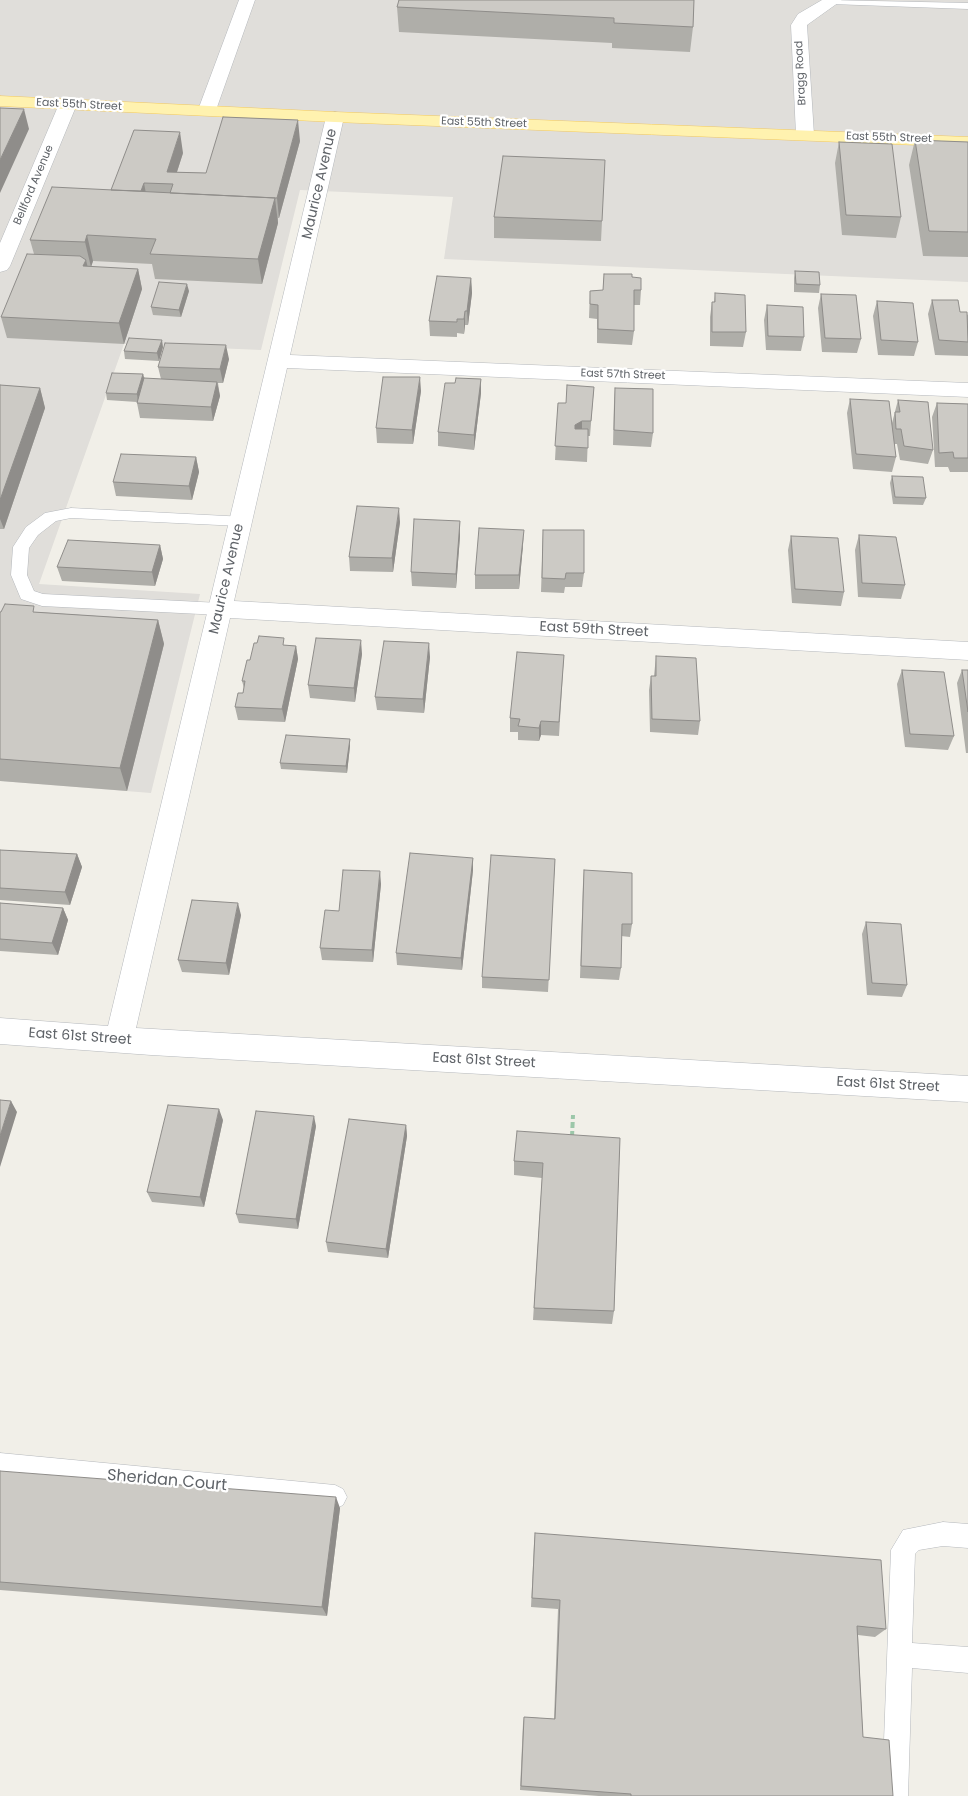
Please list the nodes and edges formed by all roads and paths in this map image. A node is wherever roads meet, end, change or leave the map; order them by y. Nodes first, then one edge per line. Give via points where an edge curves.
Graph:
1 (247, 0) edge
2 (833, 1) edge
3 (968, 8) edge
4 (0, 101) edge
5 (68, 104) junction
6 (207, 110) junction
7 (336, 117) junction
8 (805, 135) junction
9 (968, 142) edge
10 (0, 266) edge
11 (279, 361) junction
12 (968, 390) edge
13 (240, 521) junction
14 (220, 609) junction
15 (968, 651) edge
16 (0, 1031) edge
17 (119, 1040) junction
18 (968, 1089) edge
19 (573, 1115) dead end
20 (572, 1141) edge
21 (0, 1465) edge
22 (335, 1497) edge
23 (968, 1536) edge
24 (899, 1655) junction
25 (968, 1660) edge
26 (895, 1796) edge

1 - 6 street
2 - 3 lane
2 - 8 street, Bragg Road via 804,18 799,25
4 - 5 main road, East 55th Street
5 - 6 main road, East 55th Street
5 - 10 street, Bellford Avenue
6 - 7 main road, East 55th Street
7 - 8 main road, East 55th Street
7 - 11 street, Maurice Avenue
8 - 9 main road, East 55th Street
11 - 12 street, East 57th Street
11 - 13 street, Maurice Avenue
13 - 14 street, Maurice Avenue
13 - 14 lane via 71,513 51,518 32,531 21,547 19,575 27,595 42,600
14 - 15 street, East 59th Street
14 - 17 street, Maurice Avenue
16 - 17 street, East 61st Street
17 - 18 street, East 61st Street
19 - 20 path
21 - 22 lane, Sheridan Court
23 - 24 lane via 943,1534 912,1539 903,1550
24 - 25 lane
24 - 26 lane

